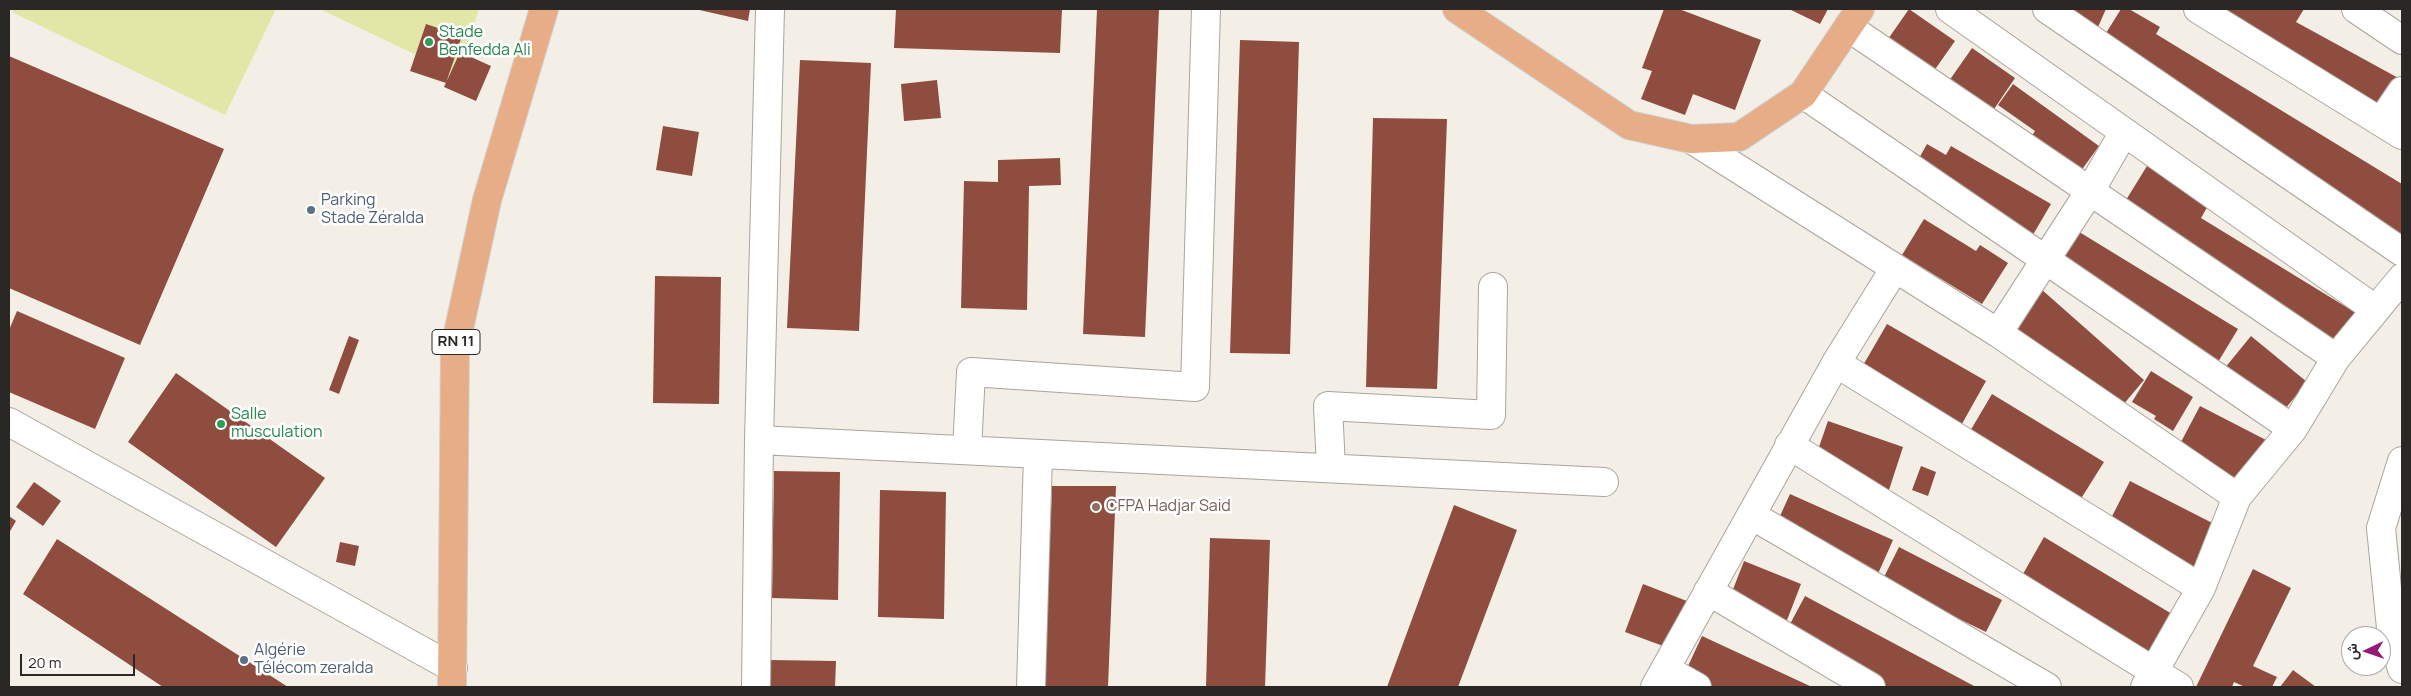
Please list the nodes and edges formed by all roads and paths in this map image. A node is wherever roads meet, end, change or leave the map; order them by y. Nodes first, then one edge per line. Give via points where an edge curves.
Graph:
1 (544, 9) edge
2 (770, 9) edge
3 (1206, 9) edge
4 (1457, 9) edge
5 (1950, 9) edge
6 (2047, 9) edge
7 (2198, 9) edge
8 (2356, 9) edge
9 (1854, 18) edge
10 (2402, 40) edge
11 (2402, 91) edge
12 (1803, 94) junction
13 (2391, 129) edge
14 (2124, 132) junction
15 (1691, 139) junction
16 (2090, 191) junction
17 (2402, 252) edge
18 (2044, 259) junction
19 (1895, 268) junction
20 (2402, 278) edge
21 (1493, 287) dead end
22 (2375, 309) junction
23 (1998, 333) junction
24 (2336, 358) junction
25 (1836, 363) junction
26 (9, 422) edge
27 (2293, 429) junction
28 (759, 440) junction
29 (1789, 445) junction
30 (967, 450) junction
31 (1038, 455) junction
32 (2402, 461) edge
33 (1331, 468) junction
34 (1604, 482) dead end
35 (2237, 497) junction
36 (1751, 515) junction
37 (2201, 588) junction
38 (1708, 591) junction
39 (2402, 669) edge
40 (452, 678) edge
41 (1660, 678) edge
42 (2149, 679) edge
43 (756, 687) edge
44 (1031, 687) edge
45 (1697, 687) edge
46 (1871, 687) edge
47 (2047, 687) edge
48 (2179, 687) edge

1 - 40 main road, RN 11 via 487,200 455,347
2 - 28 street
3 - 30 street via 1195,386 970,372
4 - 15 main road via 1629,125
5 - 14 street
6 - 17 street
7 - 13 street
8 - 10 street
9 - 12 main road
9 - 16 street
11 - 13 street
12 - 15 main road via 1739,137
12 - 18 street
14 - 16 street
14 - 22 street
15 - 19 street
16 - 18 street
16 - 24 street
18 - 23 street
18 - 27 street
19 - 23 street
19 - 25 street
20 - 22 street
21 - 33 street via 1491,415 1328,406
22 - 24 street
23 - 35 street
24 - 27 street
25 - 29 street
25 - 37 street
26 - 40 street
27 - 35 street
28 - 30 street
28 - 43 street
29 - 36 street
29 - 42 street
30 - 31 street
31 - 33 street
31 - 44 street
32 - 39 street via 2381,528 2392,638
33 - 34 street
35 - 37 street
36 - 38 street
36 - 47 street
37 - 42 street
38 - 41 street
38 - 46 street
41 - 45 street
42 - 48 street

